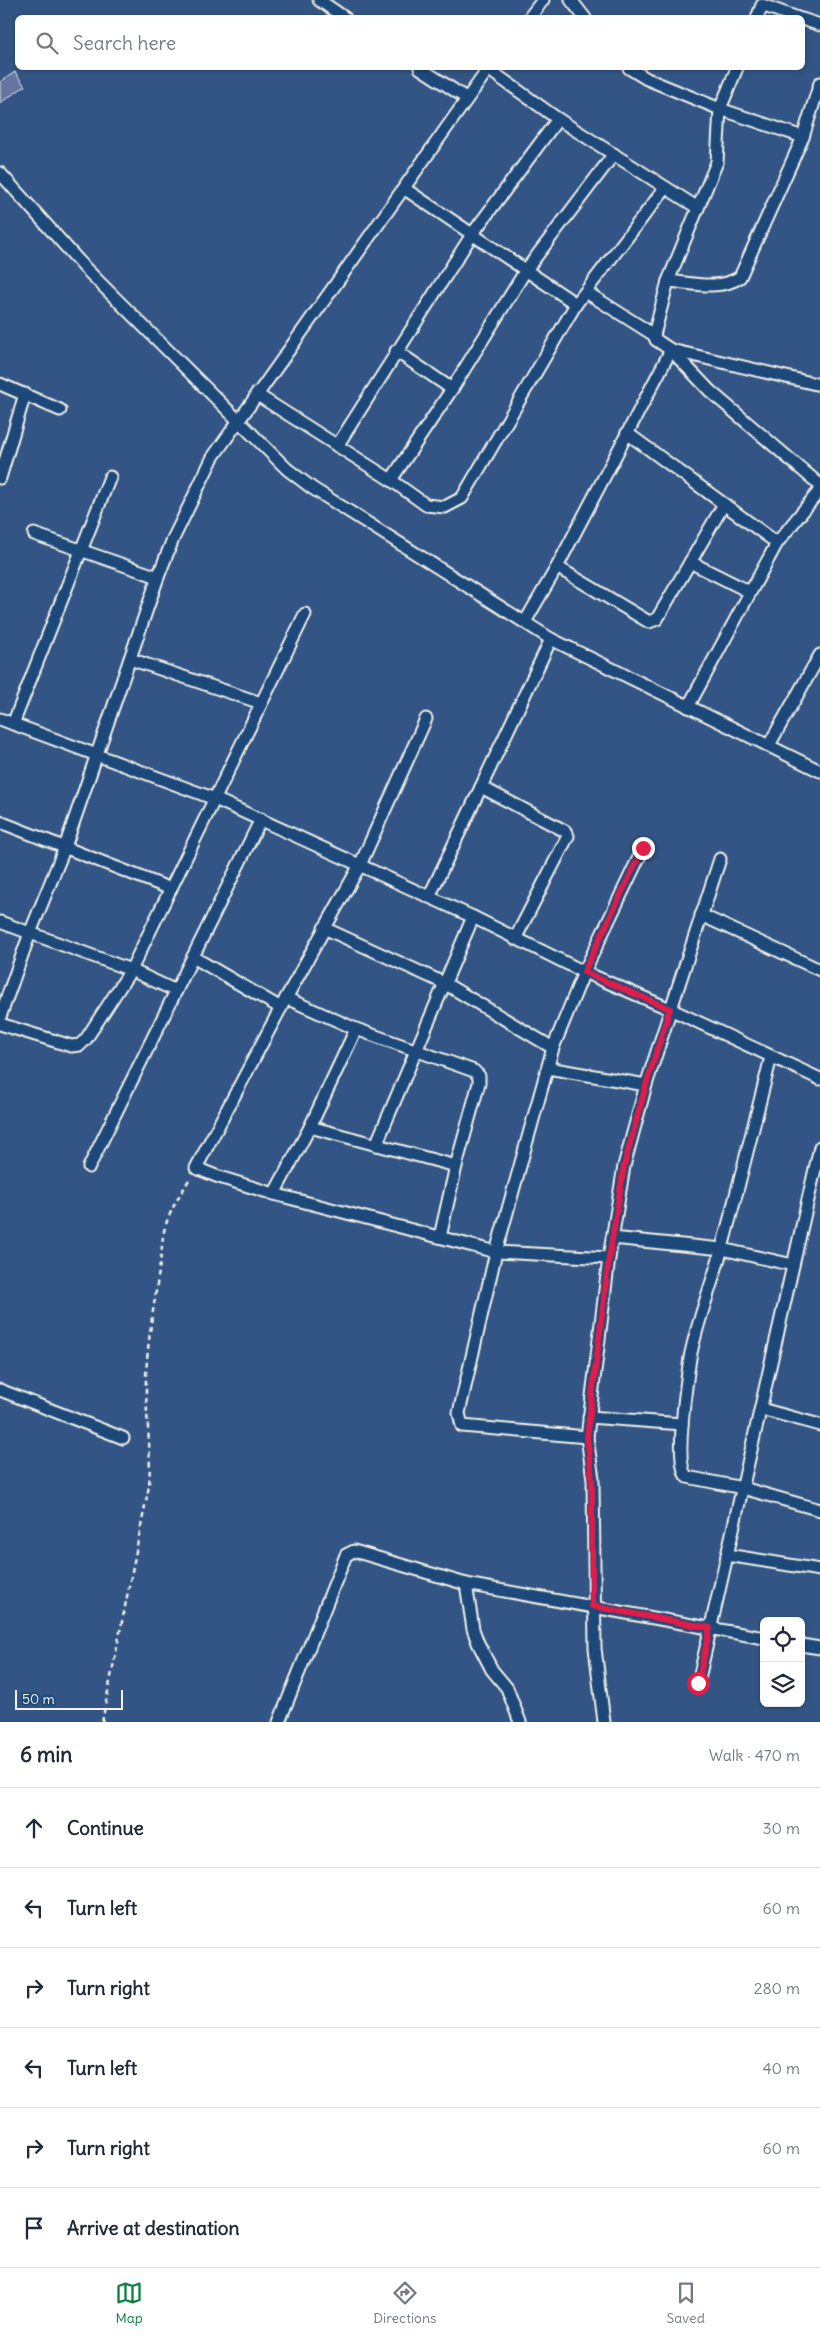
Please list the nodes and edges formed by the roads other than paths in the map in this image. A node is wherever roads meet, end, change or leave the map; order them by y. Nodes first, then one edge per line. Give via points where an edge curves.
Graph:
1 (319, 0) edge
2 (543, 0) edge
3 (571, 0) edge
4 (763, 2) edge
5 (341, 15) edge
6 (531, 15) edge
7 (583, 15) edge
8 (758, 15) edge
9 (791, 15) edge
10 (805, 20) edge
11 (820, 25) edge
12 (423, 70) edge
13 (487, 70) edge
14 (491, 70) edge
15 (632, 70) edge
16 (736, 70) edge
17 (820, 83) edge
18 (466, 98) junction
19 (720, 109) junction
20 (558, 118) junction
21 (803, 137) junction
22 (614, 154) junction
23 (0, 173) edge
24 (665, 188) junction
25 (405, 189) junction
26 (698, 208) junction
27 (473, 233) junction
28 (526, 270) junction
29 (668, 281) junction
30 (586, 292) junction
31 (576, 304) junction
32 (654, 335) junction
33 (671, 350) junction
34 (396, 351) junction
35 (0, 384) edge
36 (820, 384) edge
37 (452, 389) junction
38 (25, 394) junction
39 (256, 394) junction
40 (60, 410) dead end
41 (238, 420) junction
42 (627, 433) junction
43 (338, 446) junction
44 (110, 476) dead end
45 (0, 478) edge
46 (391, 480) junction
47 (820, 485) edge
48 (820, 490) edge
49 (724, 504) junction
50 (34, 534) dead end
51 (777, 543) junction
52 (80, 549) junction
53 (690, 562) junction
54 (557, 567) junction
55 (158, 577) junction
56 (750, 592) junction
57 (305, 614) dead end
58 (525, 622) junction
59 (551, 639) junction
60 (820, 655) edge
61 (130, 659) junction
62 (262, 703) junction
63 (688, 707) junction
64 (0, 719) edge
65 (426, 719) dead end
66 (13, 724) junction
67 (769, 745) junction
68 (95, 755) junction
69 (820, 771) edge
70 (481, 787) junction
71 (215, 799) junction
72 (261, 819) junction
73 (0, 822) edge
74 (65, 847) junction
75 (643, 848) dead end
76 (720, 860) dead end
77 (360, 865) junction
78 (171, 889) junction
79 (429, 897) junction
80 (701, 915) junction
81 (473, 917) junction
82 (0, 922) edge
83 (324, 928) junction
84 (30, 933) junction
85 (515, 939) junction
86 (193, 957) junction
87 (131, 970) junction
88 (820, 970) edge
89 (584, 972) junction
90 (444, 983) junction
91 (176, 991) junction
92 (283, 1003) junction
93 (670, 1009) junction
94 (0, 1017) edge
95 (0, 1024) edge
96 (356, 1029) junction
97 (552, 1048) junction
98 (414, 1051) junction
99 (771, 1057) junction
100 (548, 1068) junction
101 (820, 1079) edge
102 (646, 1085) junction
103 (310, 1127) junction
104 (376, 1145) junction
105 (820, 1147) edge
106 (456, 1166) junction
107 (89, 1167) dead end
108 (274, 1194) junction
109 (808, 1200) junction
110 (820, 1204) edge
111 (440, 1237) junction
112 (612, 1238) junction
113 (722, 1249) junction
114 (496, 1252) junction
115 (609, 1258) junction
116 (793, 1265) junction
117 (0, 1390) edge
118 (760, 1408) junction
119 (589, 1417) junction
120 (682, 1424) junction
121 (820, 1425) edge
122 (587, 1437) junction
123 (123, 1438) dead end
124 (742, 1488) junction
125 (820, 1510) edge
126 (727, 1555) junction
127 (820, 1570) edge
128 (466, 1584) junction
129 (592, 1606) junction
130 (710, 1628) junction
131 (760, 1637) edge
132 (805, 1646) edge
133 (820, 1648) edge
134 (698, 1683) dead end
135 (280, 1722) edge
136 (520, 1722) edge
137 (604, 1722) edge

1 - 5 street
2 - 6 street
3 - 7 street
4 - 8 street
4 - 9 street
10 - 11 street
12 - 18 street
13 - 18 street
14 - 20 street
15 - 19 street via 646,79
16 - 19 street
17 - 21 street
18 - 25 street
19 - 21 street
19 - 26 street via 717,162
20 - 22 street
20 - 27 street
21 - 29 street via 740,277 729,284 719,285
22 - 24 street
22 - 28 street
23 - 41 street via 85,268
24 - 26 street
24 - 30 street
25 - 27 street
25 - 39 street
26 - 29 street
27 - 28 street
27 - 34 street
28 - 31 street
28 - 37 street
29 - 32 street
30 - 31 street
30 - 32 street
31 - 46 street via 462,498 445,507 426,505
32 - 33 street
33 - 36 street
33 - 42 street
33 - 47 street via 710,391
34 - 37 street
34 - 43 street
35 - 38 street
37 - 46 street
38 - 40 street
38 - 45 street
39 - 41 street
39 - 43 street
41 - 55 street via 213,457 192,498
41 - 58 street via 287,469 312,488
42 - 49 street
42 - 54 street
43 - 46 street
44 - 52 street
48 - 51 street
49 - 51 street
49 - 53 street
50 - 52 street
51 - 56 street
52 - 55 street
52 - 66 street
53 - 54 street via 657,619 651,622
53 - 56 street
54 - 58 street
55 - 61 street
56 - 63 street
57 - 62 street
58 - 59 street
59 - 63 street
59 - 70 street
60 - 67 street
61 - 62 street
61 - 68 street
62 - 71 street
63 - 67 street
64 - 66 street
65 - 77 street
66 - 68 street
67 - 69 street
68 - 71 street
68 - 74 street
70 - 79 street
70 - 85 street via 565,831 568,836
71 - 72 street
71 - 78 street
72 - 77 street
72 - 86 street
73 - 74 street
74 - 78 street
74 - 84 street
75 - 89 street
76 - 80 street
77 - 79 street
77 - 83 street
78 - 87 street
79 - 81 street
80 - 88 street
80 - 93 street
81 - 85 street
81 - 90 street
82 - 84 street
83 - 90 street
83 - 92 street
84 - 87 street
84 - 94 street
85 - 89 street
86 - 91 street
86 - 92 street
87 - 91 street
87 - 95 street via 80,1045 71,1046
89 - 93 street
89 - 97 street
90 - 97 street
90 - 98 street
91 - 107 street
92 - 96 street
92 - 108 street via 196,1168
93 - 99 street
93 - 102 street
96 - 98 street
96 - 103 street
97 - 100 street
98 - 104 street
98 - 106 street via 474,1071 479,1076
99 - 101 street
99 - 113 street
100 - 102 street
100 - 114 street
102 - 112 street via 624,1166
103 - 104 street
103 - 108 street
104 - 106 street
105 - 109 street
106 - 111 street
108 - 111 street
109 - 110 street
109 - 116 street
111 - 114 street
112 - 113 street
112 - 115 street
113 - 116 street
113 - 120 street via 691,1356
114 - 115 street
114 - 122 street via 459,1413 460,1423 462,1426
115 - 119 street
116 - 118 street
117 - 123 street
118 - 121 street
118 - 124 street
119 - 120 street
119 - 122 street
120 - 124 street via 683,1473 687,1477
122 - 129 street via 592,1479
124 - 125 street
124 - 126 street
126 - 127 street
126 - 130 street
128 - 129 street
128 - 135 street via 350,1552 346,1555
128 - 136 street via 478,1643 492,1670 507,1688
129 - 130 street
129 - 137 street via 599,1700
130 - 131 street
130 - 134 street
132 - 133 street

